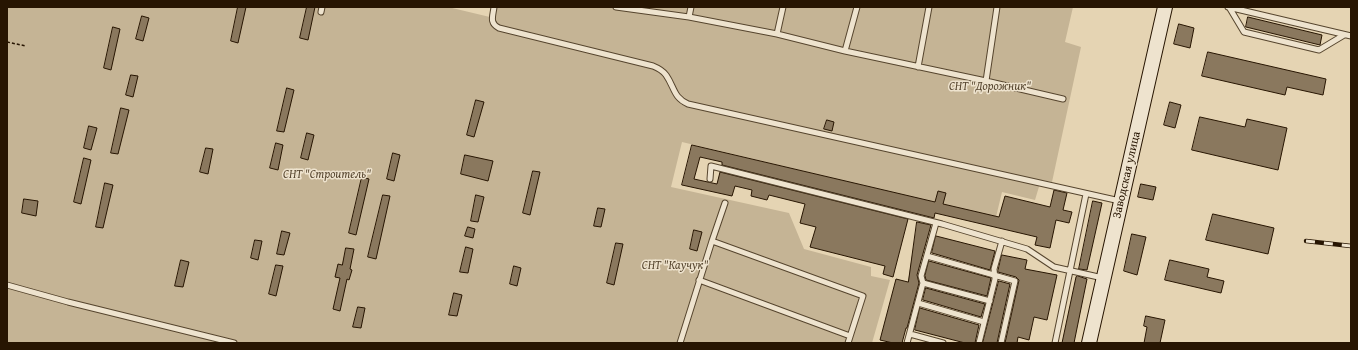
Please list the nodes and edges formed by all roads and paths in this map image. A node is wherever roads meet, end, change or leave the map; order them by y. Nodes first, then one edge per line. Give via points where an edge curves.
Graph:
1 (494, 7) edge
2 (616, 7) edge
3 (691, 7) edge
4 (783, 7) edge
5 (857, 7) edge
6 (929, 7) edge
7 (997, 7) edge
8 (1165, 7) edge
9 (1228, 7) edge
10 (689, 17) junction
11 (777, 34) junction
12 (1344, 35) junction
13 (1351, 36) edge
14 (7, 42) edge
15 (26, 46) dead end
16 (845, 51) junction
17 (918, 67) junction
18 (986, 81) junction
19 (1063, 99) dead end
20 (710, 179) dead end
21 (1086, 194) junction
22 (1121, 201) junction
23 (725, 203) dead end
24 (936, 222) junction
25 (712, 240) junction
26 (1002, 241) junction
27 (927, 256) junction
28 (1070, 270) junction
29 (995, 275) junction
30 (1104, 278) junction
31 (699, 280) junction
32 (923, 283) junction
33 (7, 286) edge
34 (990, 301) junction
35 (918, 303) junction
36 (984, 322) junction
37 (910, 334) junction
38 (850, 336) junction
39 (234, 343) edge
40 (680, 343) edge
41 (848, 343) edge
42 (907, 343) edge
43 (943, 343) edge
44 (979, 343) edge
45 (1001, 343) edge
46 (1055, 343) edge
47 (1089, 343) edge

1 - 21 lane via 493,26 653,66 666,75 679,99 688,104
2 - 10 lane
3 - 10 lane
4 - 11 lane
5 - 16 lane
6 - 17 lane
7 - 18 lane
8 - 22 main road, Заводская улица
9 - 12 lane
9 - 12 lane via 1244,32 1259,36 1319,50
10 - 11 lane
11 - 16 lane
12 - 13 lane
14 - 15 path
16 - 17 lane
17 - 18 lane
18 - 19 lane
20 - 24 lane via 711,166
21 - 22 lane
21 - 28 lane
22 - 30 main road, Заводская улица
23 - 25 lane
24 - 26 lane
24 - 27 lane
25 - 31 lane
25 - 38 lane via 863,296
26 - 28 lane via 1027,249 1054,267
26 - 29 lane via 994,269
27 - 29 lane
27 - 32 lane via 921,276
28 - 30 lane
28 - 46 lane
29 - 34 lane
29 - 45 lane via 1015,281
30 - 47 main road, Заводская улица
31 - 38 lane
31 - 40 lane
32 - 34 lane
32 - 35 lane
33 - 39 lane
34 - 36 lane
35 - 36 lane
35 - 37 lane
36 - 44 lane
37 - 42 lane
37 - 43 lane
38 - 41 lane

